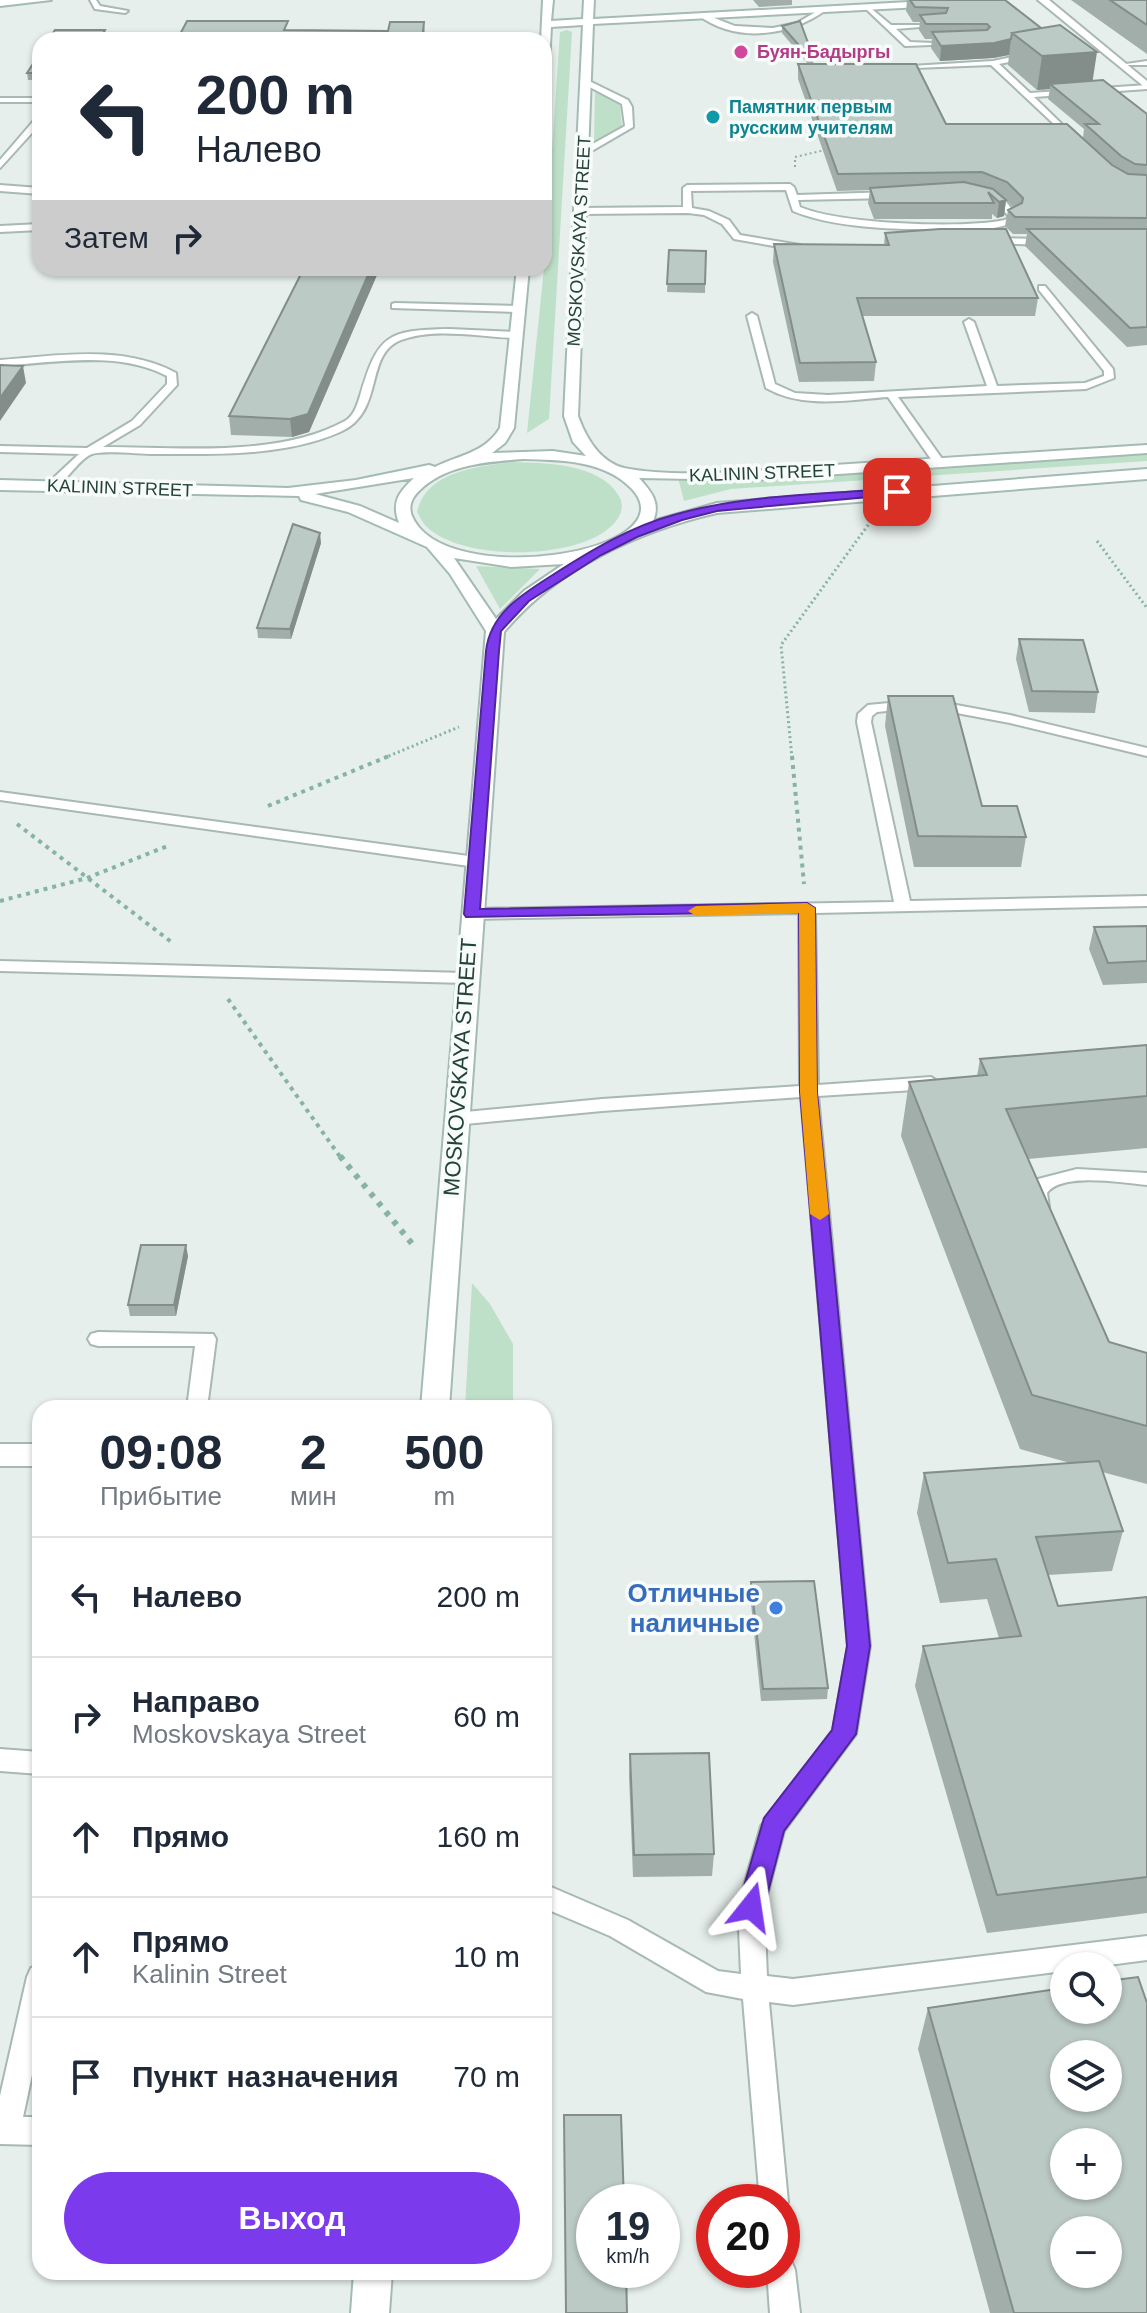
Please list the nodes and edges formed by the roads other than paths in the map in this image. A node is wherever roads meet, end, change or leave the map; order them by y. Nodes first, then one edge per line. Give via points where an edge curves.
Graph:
1 (46, 0) edge
2 (93, 0) edge
3 (548, 0) edge
4 (589, 0) edge
5 (998, 0) edge
6 (1043, 0) edge
7 (0, 3) edge
8 (867, 7) junction
9 (824, 9) junction
10 (125, 11) dead end
11 (702, 15) junction
12 (589, 23) junction
13 (548, 24) junction
14 (940, 25) edge
15 (890, 27) junction
16 (547, 32) edge
17 (966, 43) edge
18 (1103, 48) junction
19 (1088, 50) edge
20 (1041, 53) edge
21 (993, 63) junction
22 (1147, 63) edge
23 (1123, 65) junction
24 (915, 66) edge
25 (585, 81) junction
26 (1147, 86) edge
27 (1028, 95) junction
28 (0, 100) edge
29 (32, 100) edge
30 (32, 128) edge
31 (1080, 146) edge
32 (583, 153) junction
33 (0, 165) edge
34 (798, 177) road end
35 (790, 187) junction
36 (0, 188) edge
37 (32, 190) edge
38 (971, 192) edge
39 (907, 194) edge
40 (793, 198) junction
41 (688, 210) junction
42 (579, 211) junction
43 (32, 227) edge
44 (0, 229) edge
45 (975, 241) edge
46 (1059, 242) edge
47 (803, 248) edge
48 (522, 276) edge
49 (1042, 288) dead end
50 (395, 306) dead end
51 (519, 309) junction
52 (752, 316) dead end
53 (969, 322) edge
54 (516, 335) junction
55 (0, 363) edge
56 (993, 389) junction
57 (891, 394) junction
58 (0, 449) edge
59 (1147, 449) edge
60 (89, 451) junction
61 (472, 460) junction
62 (939, 463) junction
63 (451, 465) junction
64 (613, 470) junction
65 (1147, 474) edge
66 (0, 485) edge
67 (51, 486) junction
68 (288, 493) junction
69 (633, 534) junction
70 (428, 543) junction
71 (597, 552) junction
72 (495, 631) junction
73 (1147, 752) edge
74 (0, 796) edge
75 (476, 862) junction
76 (1147, 901) edge
77 (903, 906) junction
78 (807, 908) junction
79 (472, 914) junction
80 (0, 966) edge
81 (466, 978) junction
82 (957, 1081) edge
83 (809, 1092) junction
84 (455, 1119) junction
85 (1147, 1179) edge
86 (1047, 1225) edge
87 (98, 1339) dead end
88 (198, 1400) edge
89 (436, 1400) edge
90 (0, 1455) edge
91 (32, 1455) edge
92 (0, 1760) edge
93 (32, 1762) edge
94 (552, 1899) edge
95 (1147, 1948) edge
96 (755, 1988) junction
97 (32, 2010) edge
98 (3, 2130) edge
99 (32, 2131) edge
100 (772, 2184) edge
101 (372, 2280) edge
102 (783, 2288) edge
103 (370, 2313) edge
104 (785, 2313) edge

1 - 7 main road
2 - 10 lane via 97,8
3 - 13 main road
4 - 12 main road, MOSKOVSKAYA STREET
5 - 8 main road
6 - 18 main road
8 - 9 main road
8 - 15 lane
9 - 11 main road
9 - 11 lane via 785,28 727,28
11 - 12 main road
12 - 13 main road
12 - 25 main road, MOSKOVSKAYA STREET
13 - 16 main road
14 - 15 lane
15 - 17 lane via 908,44
18 - 19 lane
18 - 23 main road
20 - 21 lane
21 - 24 lane
21 - 27 lane
22 - 23 lane
23 - 26 main road
25 - 32 main road, MOSKOVSKAYA STREET
25 - 32 lane via 625,102 629,127
26 - 27 lane
27 - 31 lane
28 - 29 lane
30 - 33 lane
32 - 42 main road, MOSKOVSKAYA STREET
34 - 35 lane
35 - 40 lane
35 - 41 lane via 687,188
36 - 37 lane
38 - 40 lane via 1000,200 1014,217 994,225 906,226 813,216 796,209
39 - 40 lane
41 - 42 lane
41 - 47 lane via 717,217 749,241
42 - 64 main road, MOSKOVSKAYA STREET via 571,416 580,442
43 - 44 lane
45 - 46 lane
48 - 51 main road
49 - 56 lane via 1109,371 1109,378 1086,386
50 - 51 lane
51 - 54 main road
52 - 57 lane via 770,386 777,392 801,397
53 - 56 lane
54 - 60 lane via 411,335 388,342 354,420 300,442
54 - 61 main road via 507,428 500,440
55 - 60 lane via 128,360 158,366 172,375 172,385 136,423
56 - 57 lane
57 - 62 lane
58 - 60 lane
59 - 62 main road, KALININ STREET
60 - 67 lane
61 - 63 main road, KALININ STREET
61 - 64 main road, KALININ STREET via 534,454
62 - 64 main road, KALININ STREET via 726,476
63 - 68 main road, KALININ STREET
63 - 70 main road via 421,481 403,500 408,527
64 - 69 main road, MOSKOVSKAYA STREET via 643,490 649,504 646,520
65 - 69 main road, KALININ STREET via 730,506
66 - 67 main road, KALININ STREET
67 - 68 main road, KALININ STREET
68 - 70 main road, KALININ STREET via 354,509
69 - 71 main road, KALININ STREET
70 - 71 main road, KALININ STREET via 469,557 511,562
70 - 72 main road via 456,571
71 - 72 main road via 541,585
72 - 75 main road, MOSKOVSKAYA STREET
73 - 77 lane via 957,708 873,708 864,722
74 - 75 lane
75 - 79 main road, MOSKOVSKAYA STREET
76 - 77 lane
77 - 78 lane
78 - 79 lane
78 - 83 lane
79 - 81 main road, MOSKOVSKAYA STREET
80 - 81 lane
81 - 84 main road, MOSKOVSKAYA STREET
82 - 83 lane
83 - 84 lane
83 - 96 lane via 859,1646 844,1734 773,1826 751,1907
84 - 89 main road, MOSKOVSKAYA STREET
85 - 86 lane via 1045,1180 1036,1198
87 - 88 lane via 206,1339
90 - 91 main road
92 - 93 lane
94 - 96 lane via 619,1928 715,1983
95 - 96 lane via 838,1988
96 - 100 lane
97 - 98 lane
98 - 99 lane
101 - 103 main road
102 - 104 lane

